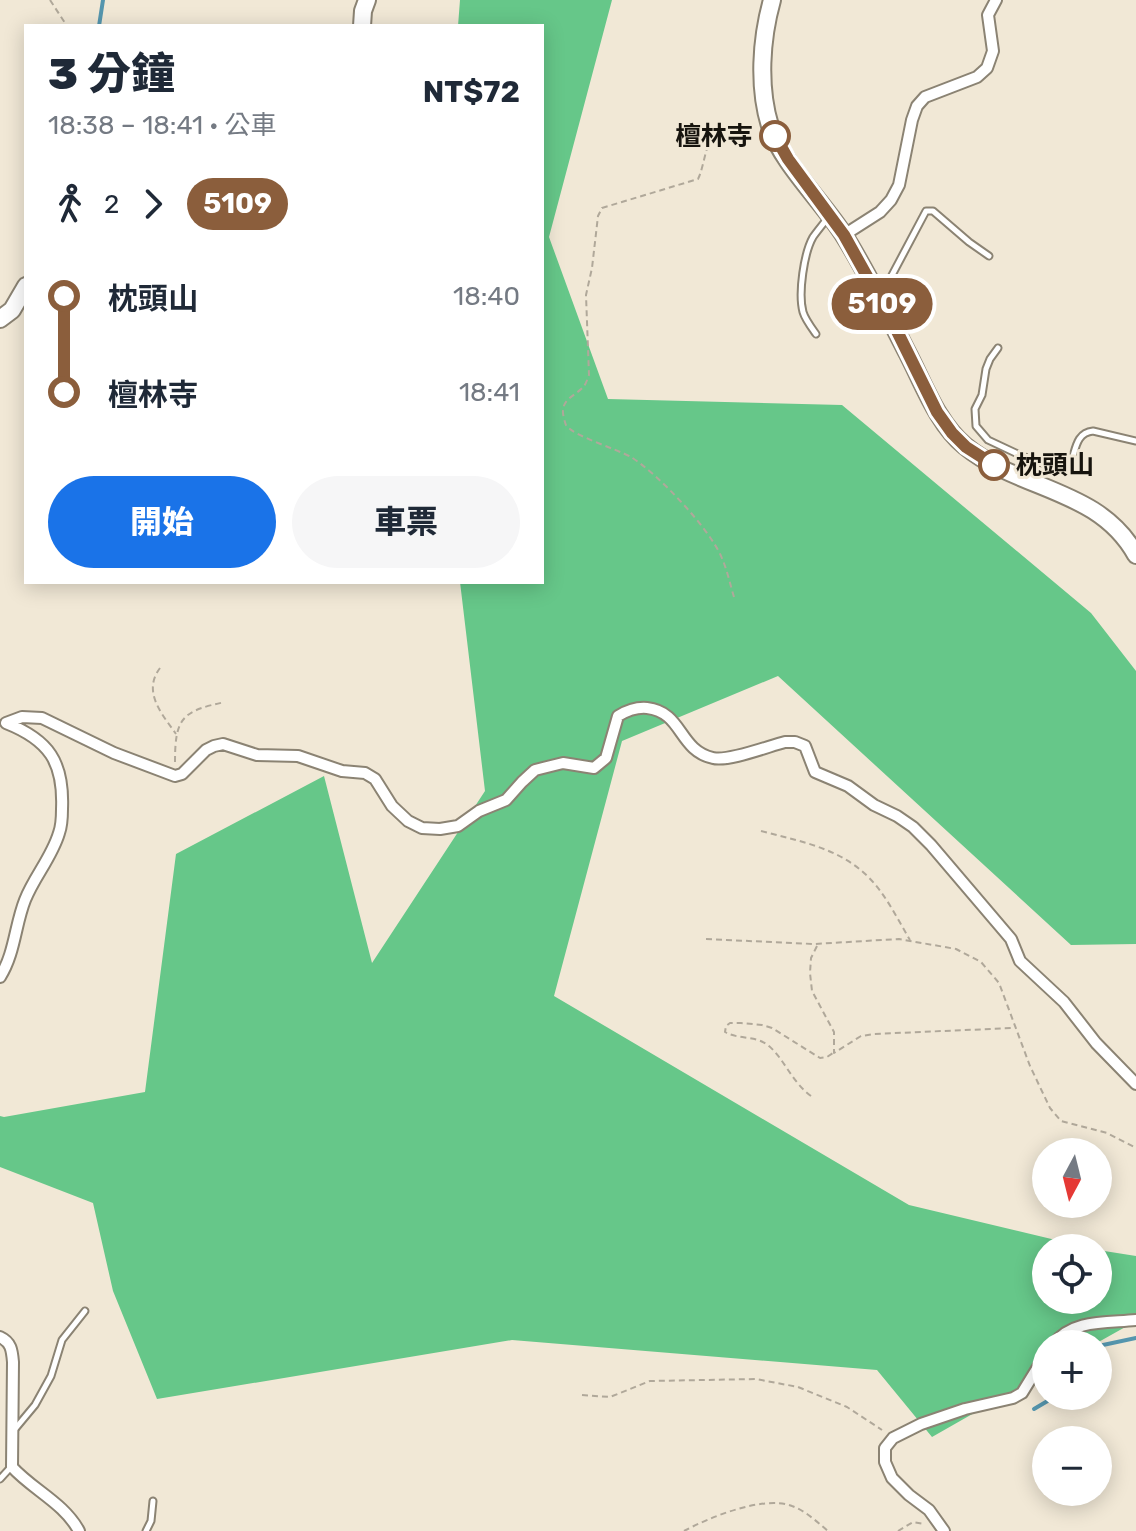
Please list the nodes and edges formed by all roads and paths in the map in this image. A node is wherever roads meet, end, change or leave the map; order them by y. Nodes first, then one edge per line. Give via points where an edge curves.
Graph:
1 (50, 0) edge
2 (367, 0) edge
3 (772, 0) edge
4 (996, 0) edge
5 (66, 24) edge
6 (362, 24) edge
7 (771, 129) junction
8 (829, 216) junction
9 (844, 235) junction
10 (989, 256) dead end
11 (24, 289) edge
12 (879, 299) junction
13 (0, 319) edge
14 (816, 334) dead end
15 (998, 348) dead end
16 (1136, 441) edge
17 (1136, 555) edge
18 (734, 597) dead end
19 (160, 668) dead end
20 (225, 702) dead end
21 (3, 723) edge
22 (177, 735) junction
23 (175, 776) junction
24 (761, 831) dead end
25 (706, 939) dead end
26 (911, 942) junction
27 (818, 944) junction
28 (0, 977) edge
29 (1014, 1028) junction
30 (834, 1053) junction
31 (1136, 1084) edge
32 (811, 1096) dead end
33 (1136, 1148) edge
34 (85, 1311) dead end
35 (1136, 1320) edge
36 (1069, 1330) edge
37 (0, 1337) edge
38 (1032, 1377) edge
39 (582, 1395) dead end
40 (12, 1433) junction
41 (893, 1438) junction
42 (12, 1467) junction
43 (0, 1479) edge
44 (153, 1501) dead end
45 (927, 1525) dead end
46 (79, 1531) edge
47 (146, 1531) edge
48 (684, 1531) edge
49 (828, 1531) edge
50 (898, 1531) edge
51 (944, 1531) edge

1 - 5 path
2 - 6 main road
3 - 7 main road via 763,66
4 - 9 street via 988,15 993,51 987,68 925,97 917,106 891,200
7 - 8 main road
7 - 18 path via 719,128 711,134 698,179 602,208 586,295 589,375 563,406 566,426 635,460 695,517 722,558
8 - 9 main road
8 - 14 lane via 813,238 804,267 803,314
9 - 12 main road
10 - 12 lane via 933,211 926,211
11 - 13 main road
12 - 17 main road via 937,412 966,447 994,465 1091,507 1127,539
15 - 16 lane via 975,409 976,426 988,440 1058,469 1070,465 1086,432
19 - 22 path via 152,686 154,699
20 - 22 path via 188,714
21 - 23 street via 42,718
21 - 28 street via 38,740 53,755 63,795 58,837 24,902
22 - 23 path
23 - 31 street via 206,750 223,744 257,755 298,756 365,773 408,821 440,829 458,826 506,800 535,770 563,763 594,768 606,758 618,716 627,710 642,707 667,714 688,744 713,758 795,742 805,746 815,772 848,786 922,836 1011,939 1020,961
24 - 26 path via 823,847 853,863 881,890
25 - 27 path
26 - 27 path
26 - 29 path via 956,949 981,962 999,983
27 - 30 path via 811,958 812,991 834,1032
29 - 30 path via 874,1034
29 - 33 path via 1061,1121 1107,1133
30 - 32 path via 820,1058 762,1025 726,1026 731,1035 765,1043
34 - 40 lane via 62,1340 35,1405
35 - 36 street
37 - 40 street via 11,1347 13,1362
38 - 41 street via 1013,1398 965,1409
39 - 41 path via 610,1397 650,1381 756,1379 798,1387 847,1407
40 - 42 street
41 - 51 street via 885,1448 892,1478 929,1510
42 - 43 lane
42 - 46 street via 67,1513
44 - 47 lane
45 - 50 path via 913,1522
48 - 49 path via 735,1511 778,1502 804,1512

